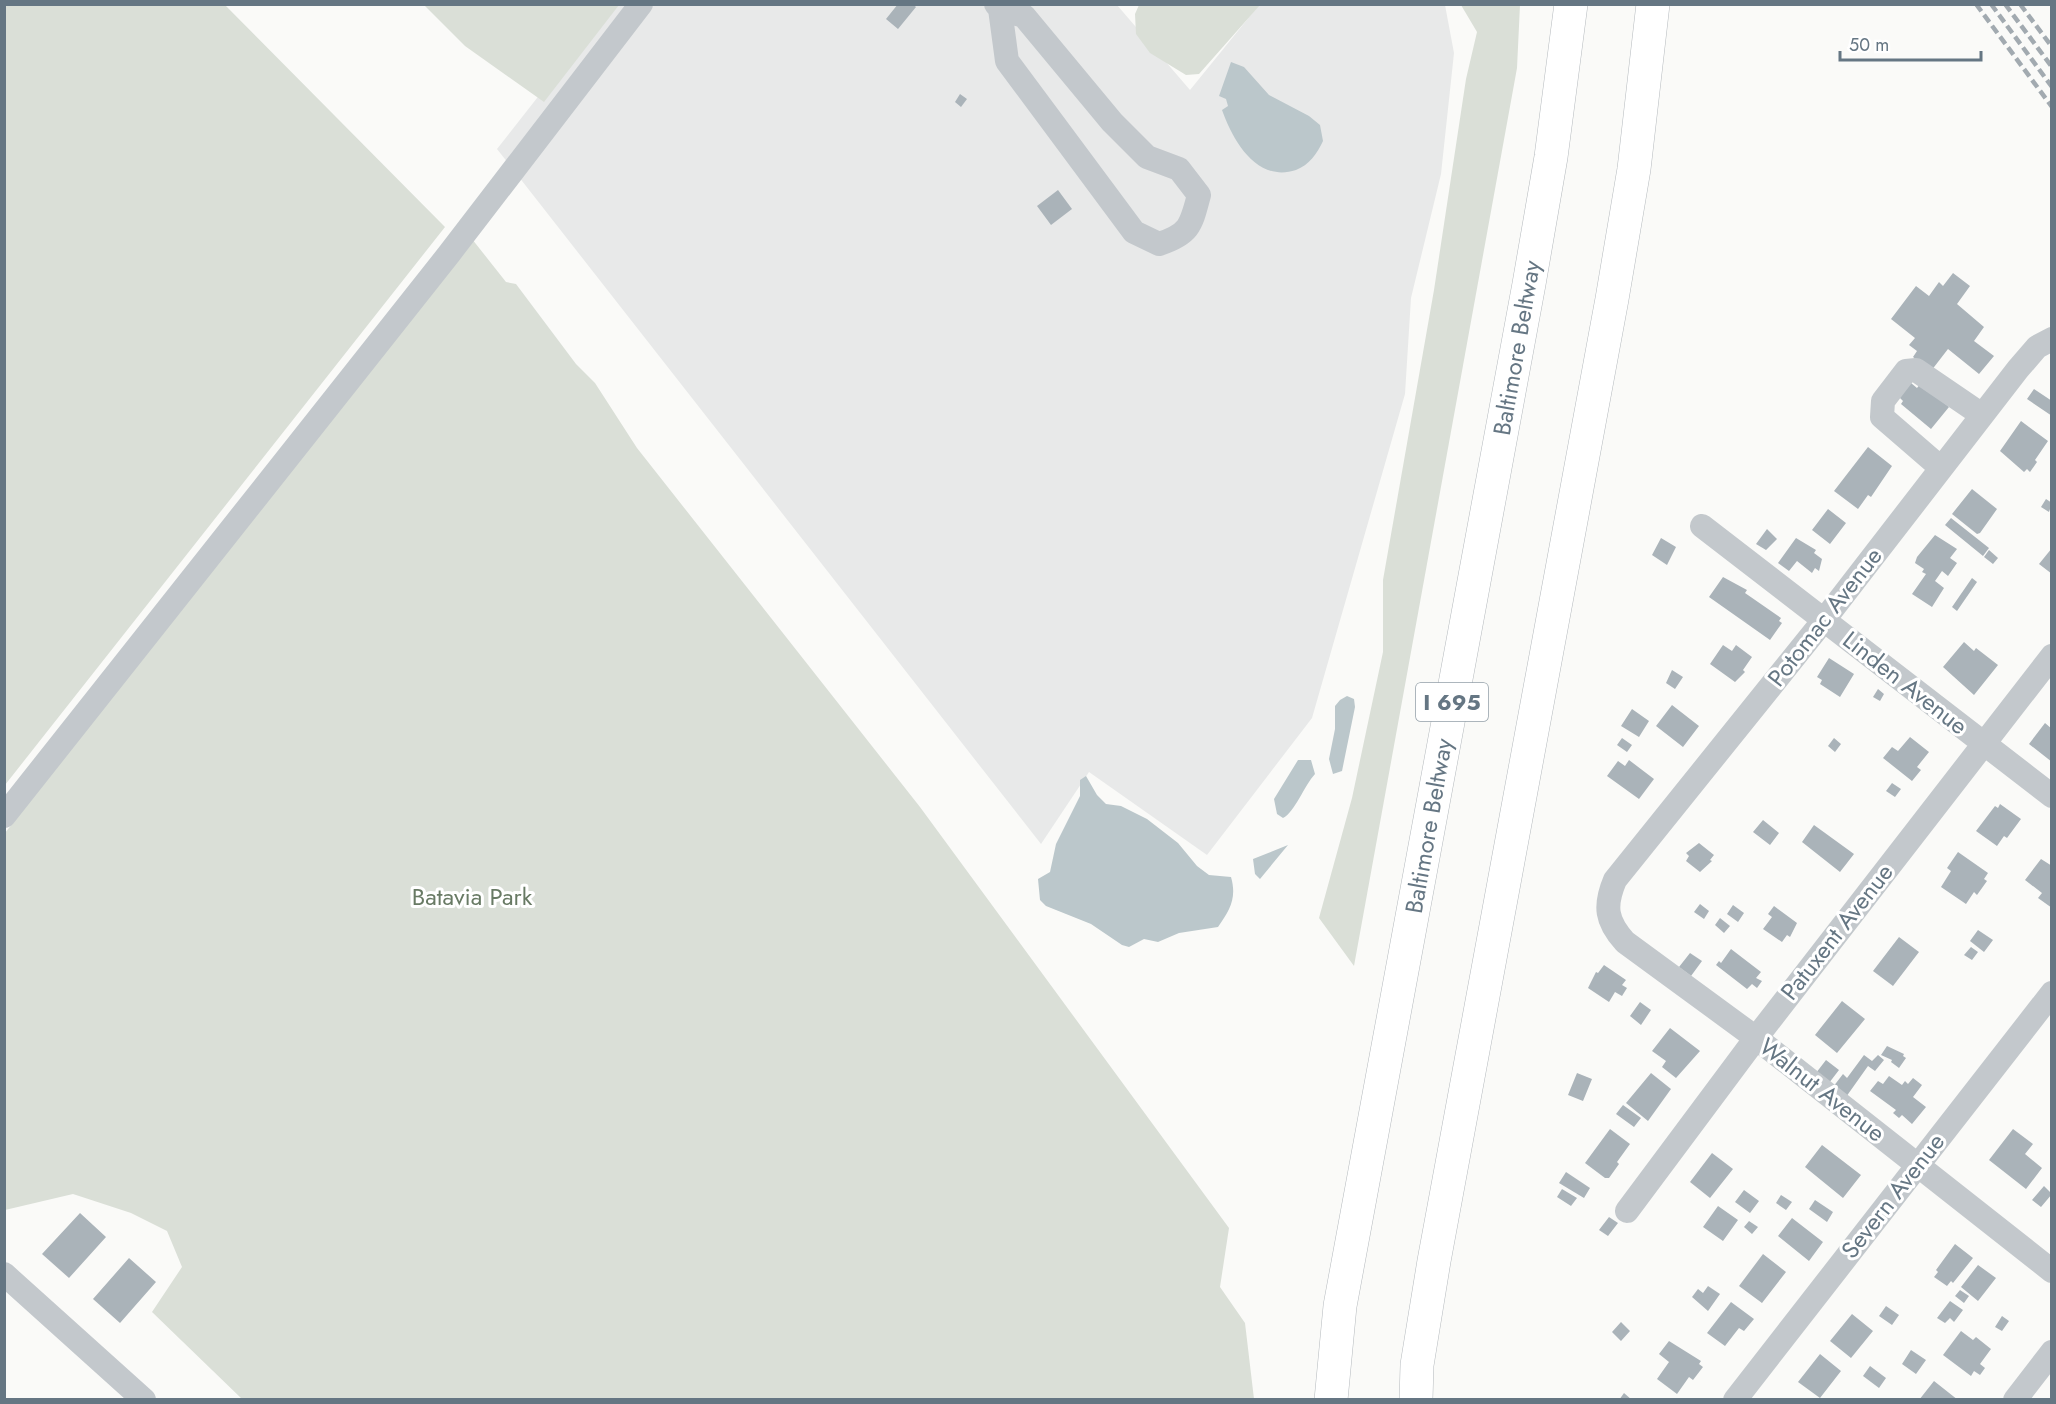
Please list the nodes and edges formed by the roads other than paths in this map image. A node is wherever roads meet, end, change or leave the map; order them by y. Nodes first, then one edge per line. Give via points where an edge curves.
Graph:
1 (641, 4) edge
2 (1570, 4) edge
3 (1653, 4) edge
4 (998, 7) edge
5 (2052, 339) edge
6 (1982, 415) junction
7 (1941, 468) junction
8 (1702, 526) dead end
9 (1824, 620) junction
10 (2052, 656) edge
11 (1983, 744) junction
12 (2052, 796) edge
13 (4, 816) edge
14 (1607, 902) joint
15 (2052, 993) edge
16 (1755, 1038) junction
17 (1917, 1165) junction
18 (1626, 1211) dead end
19 (2052, 1271) edge
20 (4, 1274) edge
21 (2052, 1352) edge
22 (144, 1400) edge
23 (1331, 1400) edge
24 (1416, 1400) edge
25 (1735, 1400) edge
26 (2015, 1400) edge

1 - 13 street via 449,254
2 - 23 highway, Baltimore Beltway / I 695 via 1551,158 1340,1306
3 - 24 highway via 1634,170 1432,1273 1417,1365
4 - 4 street via 1007,61 1112,204 1134,232 1159,244 1179,238 1191,225 1199,195 1179,169 1147,157 1024,16
5 - 6 street, Potomac Avenue via 2037,347
6 - 7 street, Potomac Avenue
6 - 7 street via 1916,370 1906,371 1883,400 1882,417
7 - 9 street, Potomac Avenue
8 - 9 street, Linden Avenue
9 - 11 street, Linden Avenue
9 - 14 street, Potomac Avenue via 1616,880
10 - 11 street, Patuxent Avenue
11 - 12 street, Linden Avenue
11 - 16 street, Patuxent Avenue
14 - 16 street, Walnut Avenue via 1610,924 1624,942
15 - 17 street, Severn Avenue
16 - 17 street, Walnut Avenue
16 - 18 street, Patuxent Avenue
17 - 19 street, Walnut Avenue
17 - 25 street, Severn Avenue
20 - 22 street
21 - 26 street

